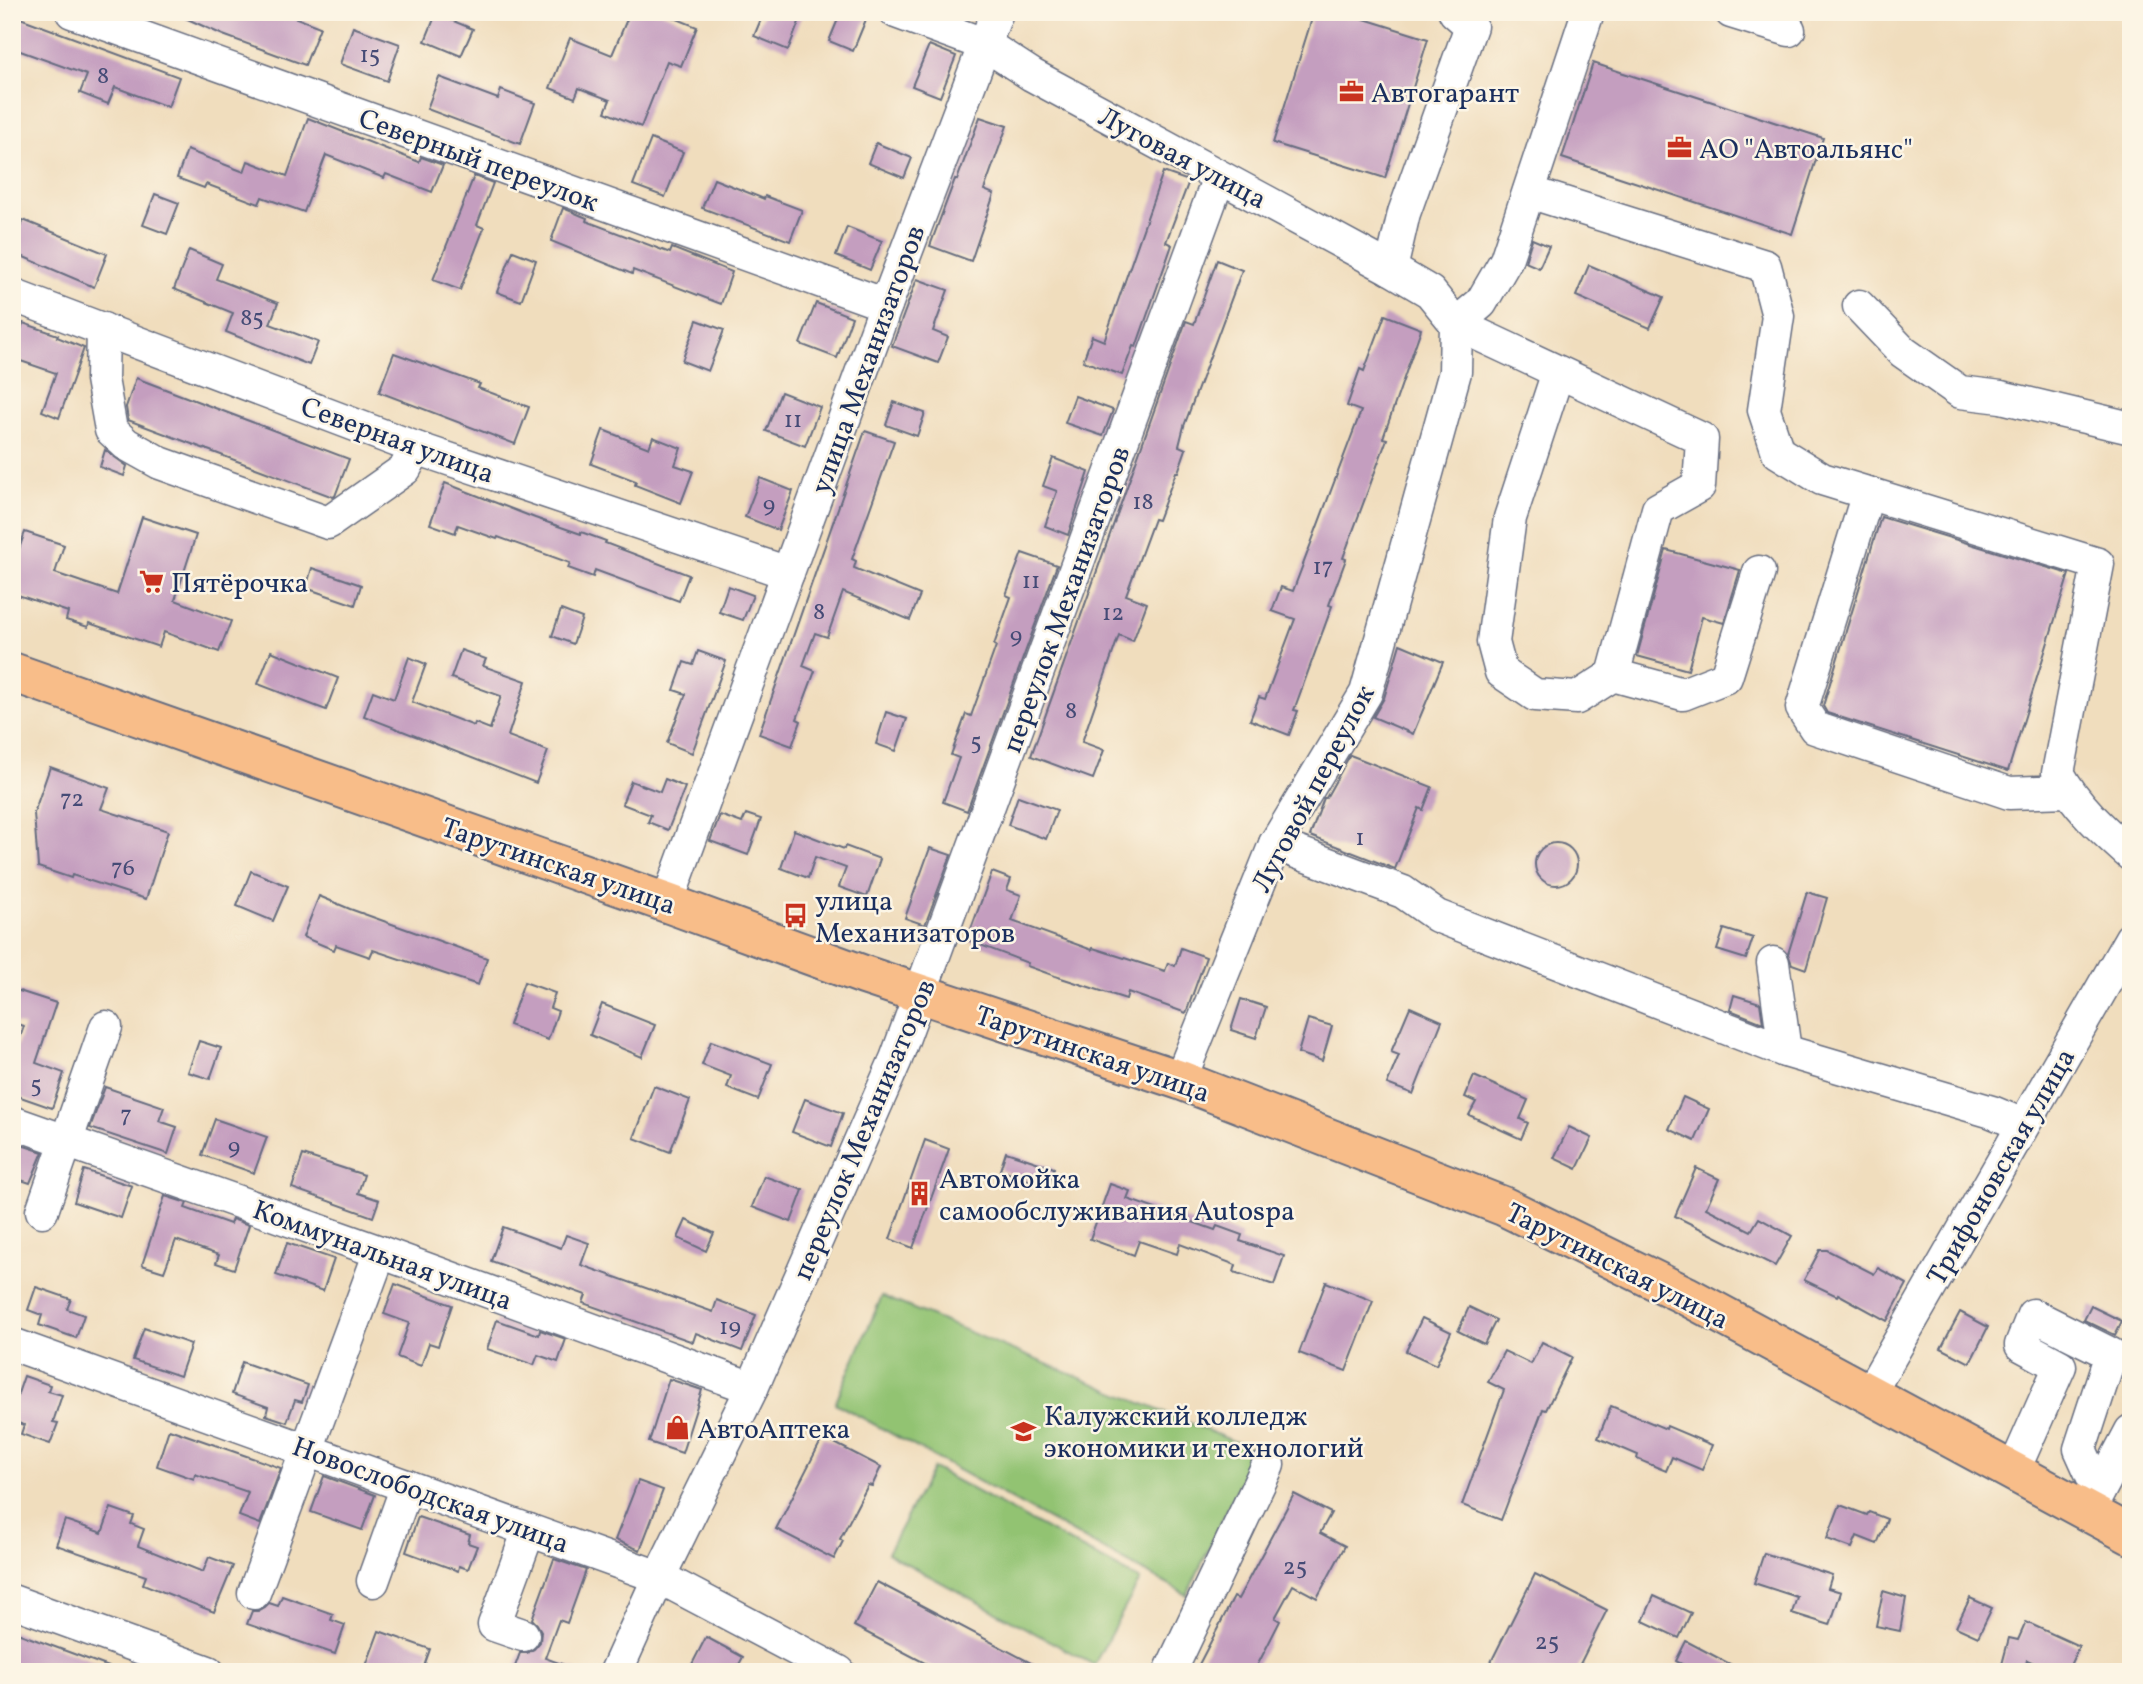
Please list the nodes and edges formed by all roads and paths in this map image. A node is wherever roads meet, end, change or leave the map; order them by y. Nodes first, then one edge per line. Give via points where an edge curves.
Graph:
1 (72, 12) edge
2 (896, 12) edge
3 (997, 12) edge
4 (1455, 12) edge
5 (1588, 12) edge
6 (1731, 12) edge
7 (1789, 30) dead end
8 (986, 45) junction
9 (1219, 177) junction
10 (1529, 192) junction
11 (1391, 269) junction
12 (12, 295) edge
13 (886, 305) junction
14 (1859, 306) dead end
15 (1456, 324) junction
16 (103, 329) junction
17 (1558, 372) junction
18 (2131, 428) edge
19 (416, 448) junction
20 (1868, 494) junction
21 (1759, 572) dead end
22 (788, 573) junction
23 (12, 672) edge
24 (1613, 675) junction
25 (2068, 791) junction
26 (1275, 844) junction
27 (2131, 855) edge
28 (667, 902) junction
29 (2131, 938) edge
30 (1773, 963) dead end
31 (921, 993) junction
32 (106, 1027) dead end
33 (1785, 1051) junction
34 (1180, 1080) junction
35 (12, 1122) edge
36 (2023, 1125) junction
37 (66, 1141) junction
38 (42, 1211) dead end
39 (380, 1252) junction
40 (12, 1344) edge
41 (752, 1388) junction
42 (1868, 1395) junction
43 (2131, 1432) edge
44 (308, 1450) junction
45 (1268, 1465) dead end
46 (2013, 1472) junction
47 (407, 1486) junction
48 (2094, 1502) junction
49 (529, 1530) junction
50 (2131, 1535) edge
51 (659, 1577) junction
52 (373, 1581) dead end
53 (254, 1593) dead end
54 (12, 1601) edge
55 (523, 1635) dead end
56 (208, 1672) edge
57 (616, 1672) edge
58 (839, 1672) edge
59 (1170, 1672) edge

1 - 13 street, Северный переулок
2 - 8 street, Луговая улица
3 - 8 street, улица Механизаторов
4 - 11 street via 1471,26 1404,213
5 - 10 street
6 - 7 street
8 - 9 street, Луговая улица
8 - 13 street, улица Механизаторов
9 - 11 street, Луговая улица
9 - 31 street, переулок Механизаторов
10 - 15 street via 1506,260 1481,303
10 - 20 street via 1765,266 1778,317 1764,410 1778,452 1822,479
11 - 15 street, Луговая улица via 1430,292
12 - 16 street, Северная улица
13 - 22 street, улица Механизаторов
14 - 18 street via 1903,352 1960,392 2001,397
15 - 17 street
15 - 26 street, Луговой переулок via 1455,372 1366,693
16 - 19 street, Северная улица
16 - 19 street via 102,379 111,430 160,463 328,523 405,470
17 - 24 street via 1702,439 1699,486 1658,509
17 - 24 street via 1510,518 1493,642 1502,672 1535,695 1577,698
19 - 22 street, Северная улица
20 - 25 street via 2098,564 2058,774
20 - 25 street via 1802,708 1815,728 2009,793
21 - 24 street via 1726,677 1683,694
22 - 28 street, улица Механизаторов
23 - 28 main road, Тарутинская улица
25 - 27 street
26 - 33 street via 1403,892 1437,916
26 - 34 street, Луговой переулок
28 - 31 main road, Тарутинская улица
29 - 36 street, Трифоновская улица
30 - 33 street
31 - 34 main road, Тарутинская улица
31 - 41 street, переулок Механизаторов
32 - 37 street
33 - 36 street
34 - 42 main road, Тарутинская улица via 1503,1206 1685,1295
35 - 37 street, Коммунальная улица
36 - 42 street, Трифоновская улица
37 - 38 street
37 - 39 street, Коммунальная улица
39 - 41 street, Коммунальная улица
39 - 44 street
40 - 44 street, Новослободская улица
41 - 51 street, переулок Механизаторов
42 - 46 main road, Тарутинская улица
43 - 48 street
44 - 47 street, Новослободская улица
44 - 53 street
45 - 59 street
46 - 48 main road, Тарутинская улица
46 - 48 street via 2060,1366 2021,1345 2033,1315 2111,1354 2080,1449
47 - 49 street, Новослободская улица
47 - 52 street
48 - 50 main road, Тарутинская улица
49 - 51 street, Новослободская улица
49 - 55 street via 494,1625
51 - 57 street, переулок Механизаторов
51 - 58 street, Новослободская улица
54 - 56 street

